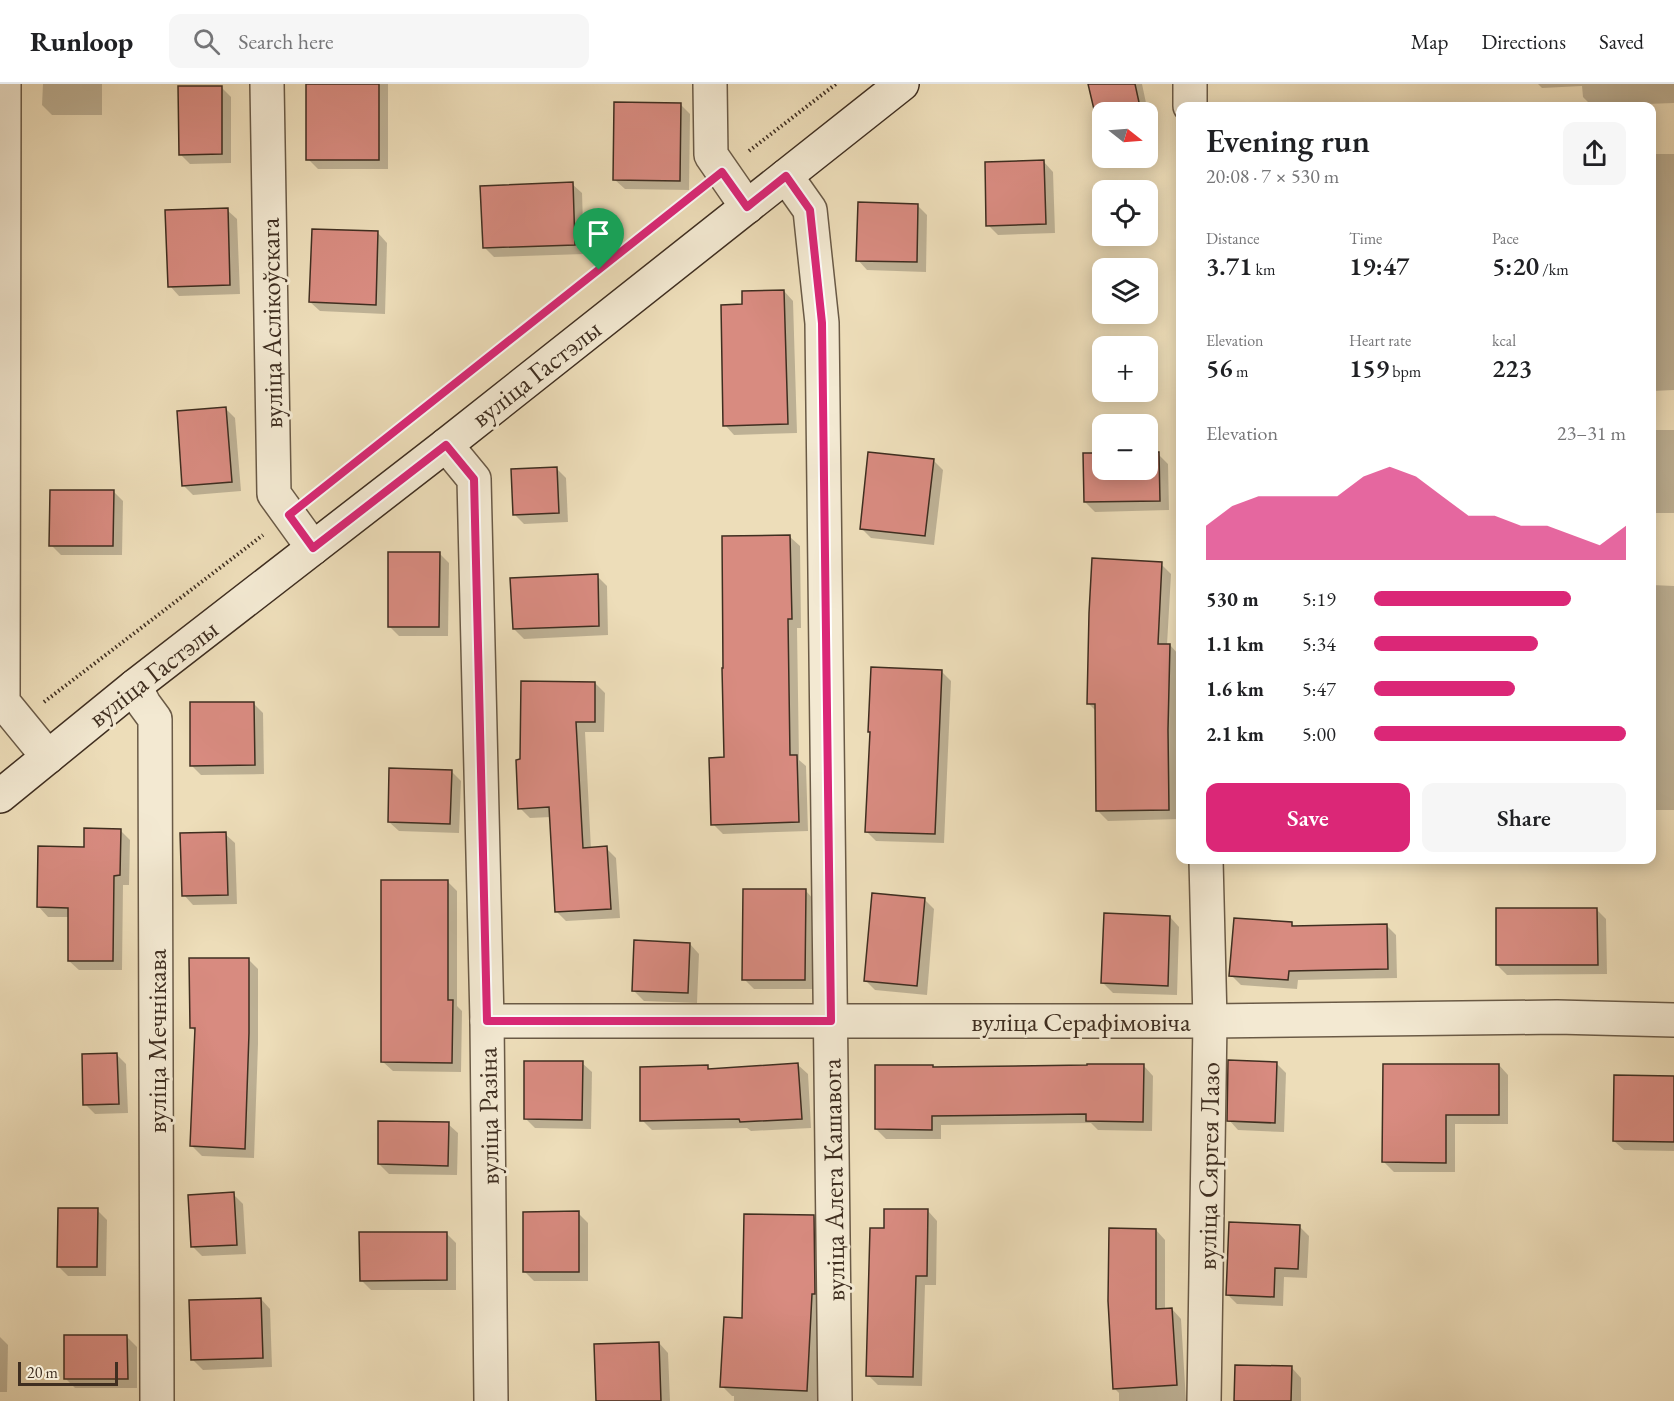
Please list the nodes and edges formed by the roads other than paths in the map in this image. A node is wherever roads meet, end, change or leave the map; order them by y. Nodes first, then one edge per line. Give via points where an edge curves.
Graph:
1 (4, 84) edge
2 (267, 84) edge
3 (710, 84) edge
4 (902, 84) edge
5 (1190, 84) edge
6 (1190, 102) edge
7 (786, 176) junction
8 (747, 207) junction
9 (446, 445) junction
10 (313, 548) junction
11 (135, 686) junction
12 (48, 757) junction
13 (0, 796) edge
14 (1206, 864) edge
15 (1674, 1020) edge
16 (487, 1021) junction
17 (831, 1021) junction
18 (1210, 1021) junction
19 (157, 1401) edge
20 (490, 1401) edge
21 (835, 1401) edge
22 (1204, 1401) edge

1 - 12 street via 3,702
2 - 10 street, вуліца Аслікоўскага via 274,494
3 - 8 street via 711,155
4 - 7 street, вуліца Гастэлы
5 - 6 street
7 - 8 street, вуліца Гастэлы
7 - 17 street, вуліца Алега Кашавога via 810,210 822,323
8 - 9 street, вуліца Гастэлы
9 - 10 street, вуліца Гастэлы
9 - 16 street, вуліца Разіна via 474,479
10 - 11 street, вуліца Гастэлы
11 - 12 street, вуліца Гастэлы
11 - 19 street, вуліца Мечнікава via 155,719
12 - 13 street, вуліца Гастэлы
14 - 18 street, вуліца Сяргея Лазо
15 - 18 street, вуліца Серафімовіча via 1557,1017
16 - 17 street, вуліца Серафімовіча
16 - 20 street, вуліца Разіна
17 - 18 street, вуліца Серафімовіча
17 - 21 street, вуліца Алега Кашавога
18 - 22 street, вуліца Сяргея Лазо

